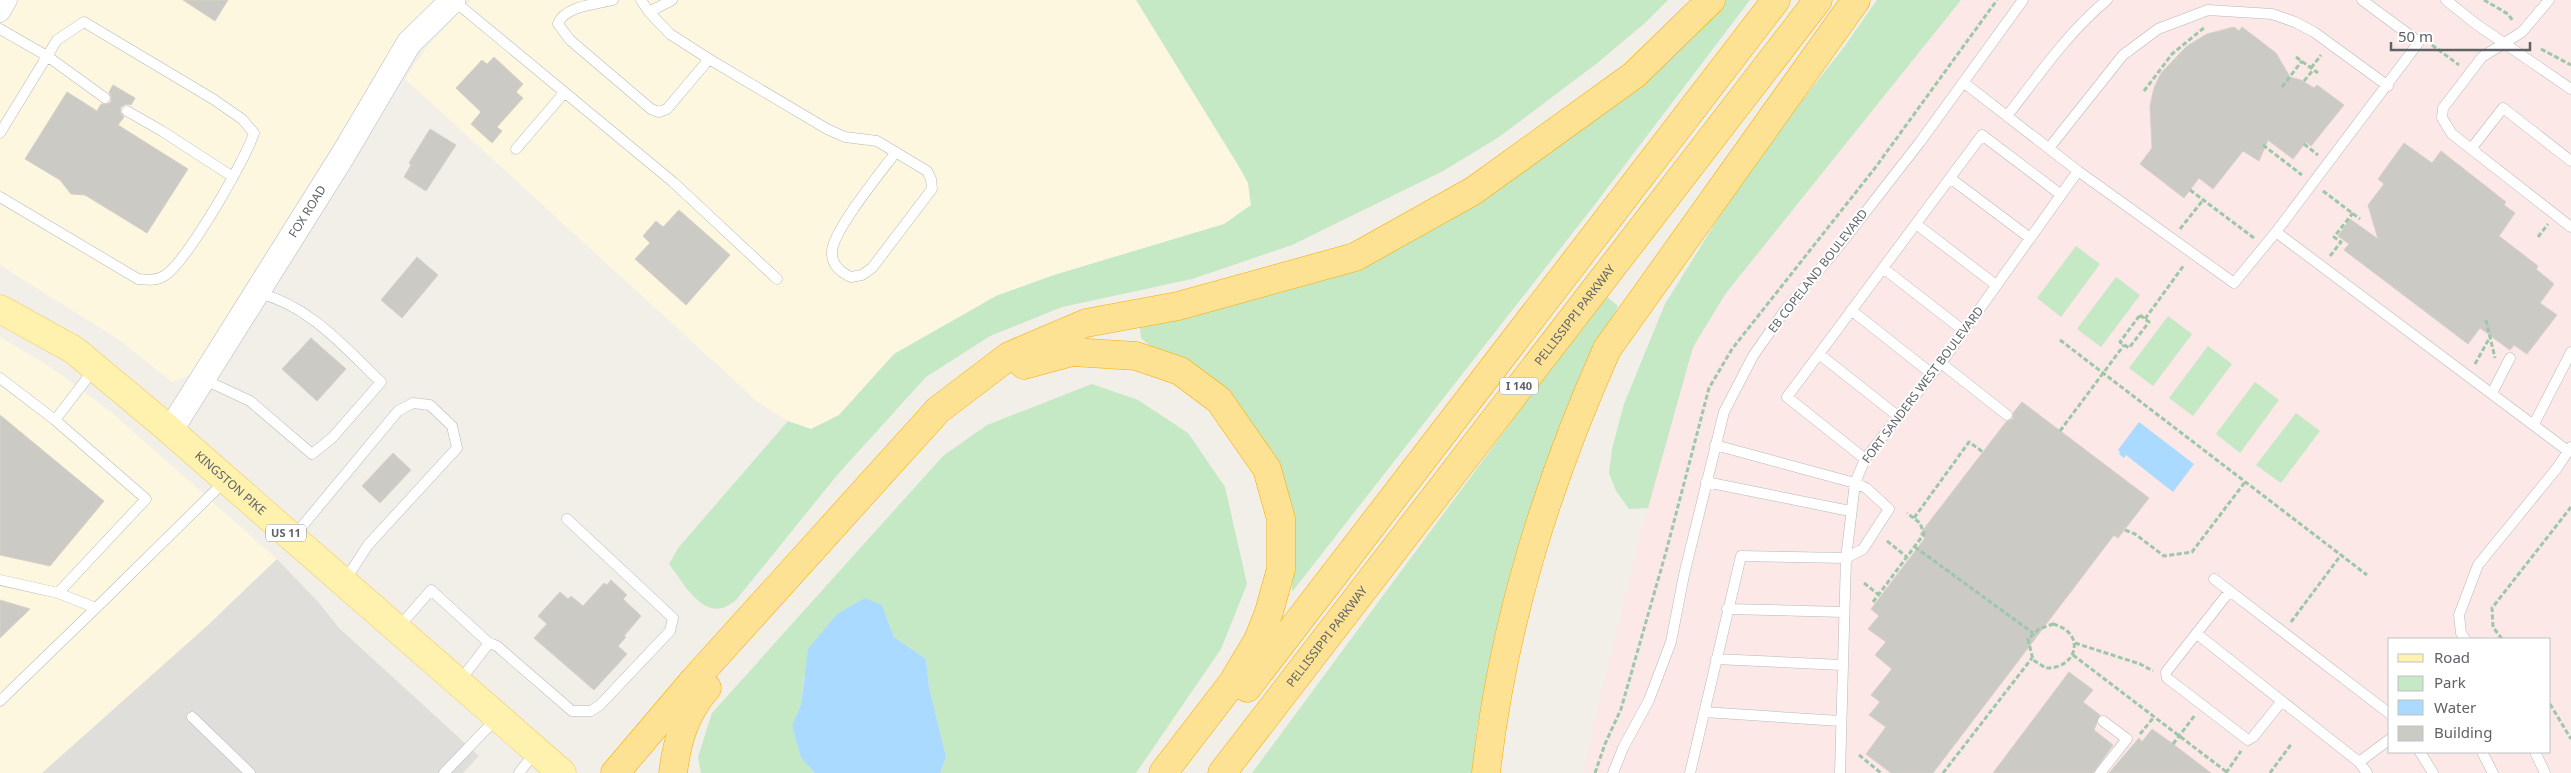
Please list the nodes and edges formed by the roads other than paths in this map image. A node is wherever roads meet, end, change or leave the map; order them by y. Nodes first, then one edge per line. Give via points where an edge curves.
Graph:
1 (7, 0) edge
2 (453, 0) edge
3 (613, 0) edge
4 (642, 0) edge
5 (672, 0) edge
6 (1711, 0) edge
7 (1776, 0) edge
8 (1818, 0) edge
9 (1856, 0) edge
10 (2023, 0) edge
11 (2108, 0) edge
12 (2362, 0) edge
13 (2446, 0) edge
14 (2549, 0) edge
15 (0, 12) edge
16 (649, 12) junction
17 (0, 29) edge
18 (2504, 42) junction
19 (47, 56) junction
20 (708, 59) junction
21 (1963, 82) junction
22 (2388, 86) junction
23 (2571, 89) edge
24 (564, 93) junction
25 (105, 98) dead end
26 (127, 111) dead end
27 (2008, 116) junction
28 (0, 133) edge
29 (2049, 148) junction
30 (516, 149) dead end
31 (2471, 149) junction
32 (896, 152) junction
33 (2571, 161) edge
34 (2078, 171) junction
35 (233, 177) junction
36 (1950, 178) junction
37 (2060, 194) junction
38 (0, 197) edge
39 (1916, 224) junction
40 (2571, 227) edge
41 (2276, 232) junction
42 (2030, 238) junction
43 (1883, 268) junction
44 (777, 278) dead end
45 (1996, 285) junction
46 (256, 292) junction
47 (0, 309) edge
48 (1852, 310) junction
49 (1964, 332) junction
50 (2571, 352) edge
51 (1819, 354) junction
52 (2510, 358) dead end
53 (1941, 363) junction
54 (96, 368) junction
55 (1932, 374) junction
56 (0, 378) edge
57 (202, 379) junction
58 (2492, 393) junction
59 (2007, 415) dead end
60 (1898, 417) junction
61 (55, 420) junction
62 (2534, 424) junction
63 (170, 431) junction
64 (1715, 445) junction
65 (2570, 449) edge
66 (1865, 459) junction
67 (226, 480) junction
68 (1706, 482) junction
69 (1855, 483) junction
70 (1850, 511) junction
71 (567, 520) dead end
72 (292, 538) junction
73 (1846, 558) junction
74 (2214, 579) dead end
75 (0, 580) edge
76 (344, 583) junction
77 (2229, 592) junction
78 (58, 594) junction
79 (96, 608) junction
80 (1727, 609) junction
81 (1844, 612) junction
82 (396, 629) junction
83 (2197, 634) junction
84 (2464, 638) edge
85 (489, 643) junction
86 (1716, 659) junction
87 (1842, 665) junction
88 (458, 682) junction
89 (0, 701) edge
90 (2282, 701) junction
91 (1704, 712) junction
92 (2388, 712) edge
93 (192, 717) dead end
94 (498, 717) junction
95 (1840, 721) junction
96 (2103, 721) dead end
97 (2388, 740) edge
98 (536, 751) junction
99 (2421, 753) edge
100 (2483, 753) edge
101 (2535, 753) edge
102 (2359, 762) junction
103 (250, 773) edge
104 (444, 773) edge
105 (519, 773) edge
106 (562, 773) edge
107 (615, 773) edge
108 (673, 773) edge
109 (1163, 773) edge
110 (1181, 773) edge
111 (1222, 773) edge
112 (1486, 773) edge
113 (1613, 773) edge
114 (1690, 773) edge
115 (1694, 773) edge
116 (1840, 773) edge
117 (2100, 773) edge
118 (2367, 773) edge
119 (2433, 773) edge
120 (2493, 773) edge
121 (2545, 773) edge

1 - 15 street
2 - 24 lane
2 - 46 street, FOX ROAD via 409,43
3 - 20 lane via 570,11 560,17 558,24 570,40 651,109 659,112 667,109
4 - 16 lane
5 - 16 lane
6 - 107 highway via 1634,75 1473,191 1355,257 1178,306 1086,323 1009,356 938,410 694,680
7 - 110 highway, I 140
8 - 111 highway, PELLISSIPPI PARKWAY / I 140
9 - 112 highway via 1607,349 1578,413 1532,544 1511,622
10 - 21 lane, EB COPELAND BOULEVARD
11 - 27 lane via 2090,14 2062,45
12 - 22 lane via 2420,42
13 - 18 lane
14 - 18 lane via 2522,32
16 - 20 lane via 670,34
17 - 19 lane
18 - 23 lane
18 - 31 lane via 2482,57 2443,108 2442,118 2446,126
19 - 25 lane
19 - 28 lane
19 - 35 lane via 57,40 84,22 213,98 254,133
20 - 32 lane via 827,129 844,137 877,141
21 - 27 lane
21 - 64 lane, EB COPELAND BOULEVARD via 1861,217 1785,310 1724,412
22 - 29 lane via 2314,32 2295,22 2272,14 2208,10 2158,29 2123,55
22 - 41 lane
24 - 30 lane
24 - 44 lane via 673,182
26 - 35 lane
27 - 29 lane
29 - 34 lane
31 - 33 lane via 2503,108
31 - 40 lane
32 - 32 lane via 927,171 932,189 872,268 851,277 832,260 832,249 839,232
34 - 37 lane, FORT SANDERS WEST BOULEVARD
34 - 41 lane via 2234,283
35 - 38 lane via 178,262 165,276 153,280 138,279
36 - 37 lane via 1982,135
36 - 39 lane
36 - 42 lane
37 - 42 lane, FORT SANDERS WEST BOULEVARD
39 - 43 lane
39 - 45 lane
41 - 58 lane
42 - 45 lane, FORT SANDERS WEST BOULEVARD
43 - 48 lane
43 - 49 lane
45 - 49 lane, FORT SANDERS WEST BOULEVARD
46 - 57 street, FOX ROAD
46 - 57 lane via 302,310 381,382 332,438 312,454 250,401
47 - 54 main road, KINGSTON PIKE / US 11 via 74,350
48 - 51 lane
48 - 55 lane
49 - 53 lane, FORT SANDERS WEST BOULEVARD
50 - 62 lane
51 - 60 lane
51 - 66 lane via 1787,397
52 - 58 lane
53 - 55 lane, FORT SANDERS WEST BOULEVARD
53 - 59 lane
54 - 61 lane
54 - 63 main road, KINGSTON PIKE / US 11
55 - 60 lane, FORT SANDERS WEST BOULEVARD
56 - 61 lane
57 - 63 street, FOX ROAD
58 - 62 lane
60 - 66 lane, FORT SANDERS WEST BOULEVARD
61 - 78 lane via 146,499
62 - 65 lane
63 - 67 main road, KINGSTON PIKE / US 11
64 - 68 lane, EB COPELAND BOULEVARD
64 - 69 lane
65 - 84 lane via 2478,565 2459,615
66 - 69 lane, FORT SANDERS WEST BOULEVARD
67 - 72 main road, KINGSTON PIKE / US 11
67 - 79 lane
68 - 70 lane
68 - 113 lane, EB COPELAND BOULEVARD via 1671,642 1649,700
69 - 70 lane, FORT SANDERS WEST BOULEVARD
69 - 73 lane via 1866,488 1889,509 1863,549
70 - 73 lane, FORT SANDERS WEST BOULEVARD
71 - 85 lane via 672,618 670,632 591,711 572,711 497,646
72 - 76 main road, KINGSTON PIKE / US 11
72 - 76 lane via 398,411 413,403 430,405 452,426 457,448 368,545
73 - 80 lane via 1741,556
73 - 81 lane
74 - 77 lane
75 - 78 lane
76 - 82 main road, KINGSTON PIKE / US 11
77 - 83 lane
77 - 92 lane
78 - 79 lane
79 - 89 lane
80 - 81 lane
80 - 86 lane
81 - 87 lane
82 - 85 lane via 431,590
82 - 88 main road, KINGSTON PIKE / US 11
83 - 90 lane
83 - 90 lane via 2166,672 2168,680 2249,740
85 - 88 lane
86 - 87 lane
86 - 91 lane
87 - 95 lane
88 - 94 main road, KINGSTON PIKE / US 11
90 - 102 lane
91 - 95 lane
91 - 114 lane
93 - 103 lane
94 - 98 main road, KINGSTON PIKE / US 11
94 - 104 lane
95 - 116 lane
96 - 117 lane via 2127,739
97 - 102 lane
98 - 105 lane
98 - 106 main road, KINGSTON PIKE / US 11
99 - 119 lane
100 - 120 lane
101 - 121 lane
102 - 118 lane
108 - 109 highway via 684,722 697,700 951,412 1009,371 1072,352 1136,356 1180,371 1219,400 1267,469 1281,519 1280,570 1258,640 1233,682
114 - 115 lane

